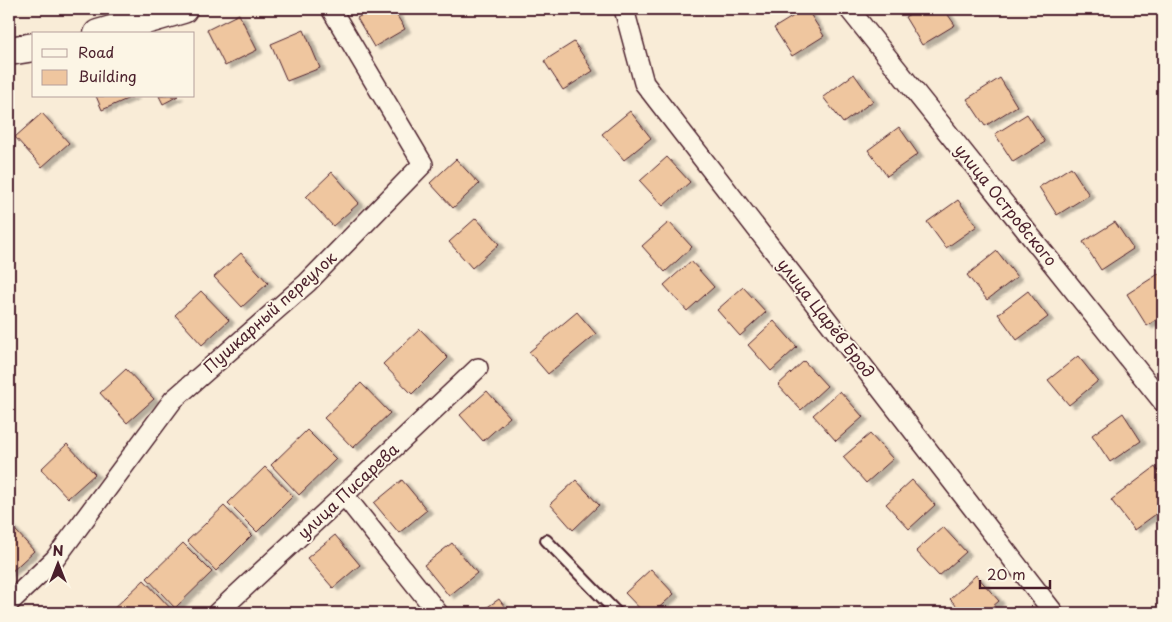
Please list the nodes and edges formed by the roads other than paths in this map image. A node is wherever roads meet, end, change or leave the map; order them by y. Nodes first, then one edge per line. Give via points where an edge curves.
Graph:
1 (183, 9) edge
2 (331, 9) edge
3 (624, 9) edge
4 (850, 9) edge
5 (105, 32) edge
6 (32, 47) edge
7 (9, 51) edge
8 (478, 368) dead end
9 (1163, 402) edge
10 (344, 495) junction
11 (546, 540) dead end
12 (9, 603) edge
13 (217, 613) edge
14 (438, 613) edge
15 (617, 613) edge
16 (1054, 613) edge

1 - 5 street
2 - 12 street, Пушкарный переулок via 423,164 307,283 173,400 55,559
3 - 16 street, улица Царёв Брод via 644,83
4 - 9 street, улица Островского
6 - 7 street
8 - 10 street, улица Писарева
10 - 13 street, улица Писарева
10 - 14 street
11 - 15 lane

